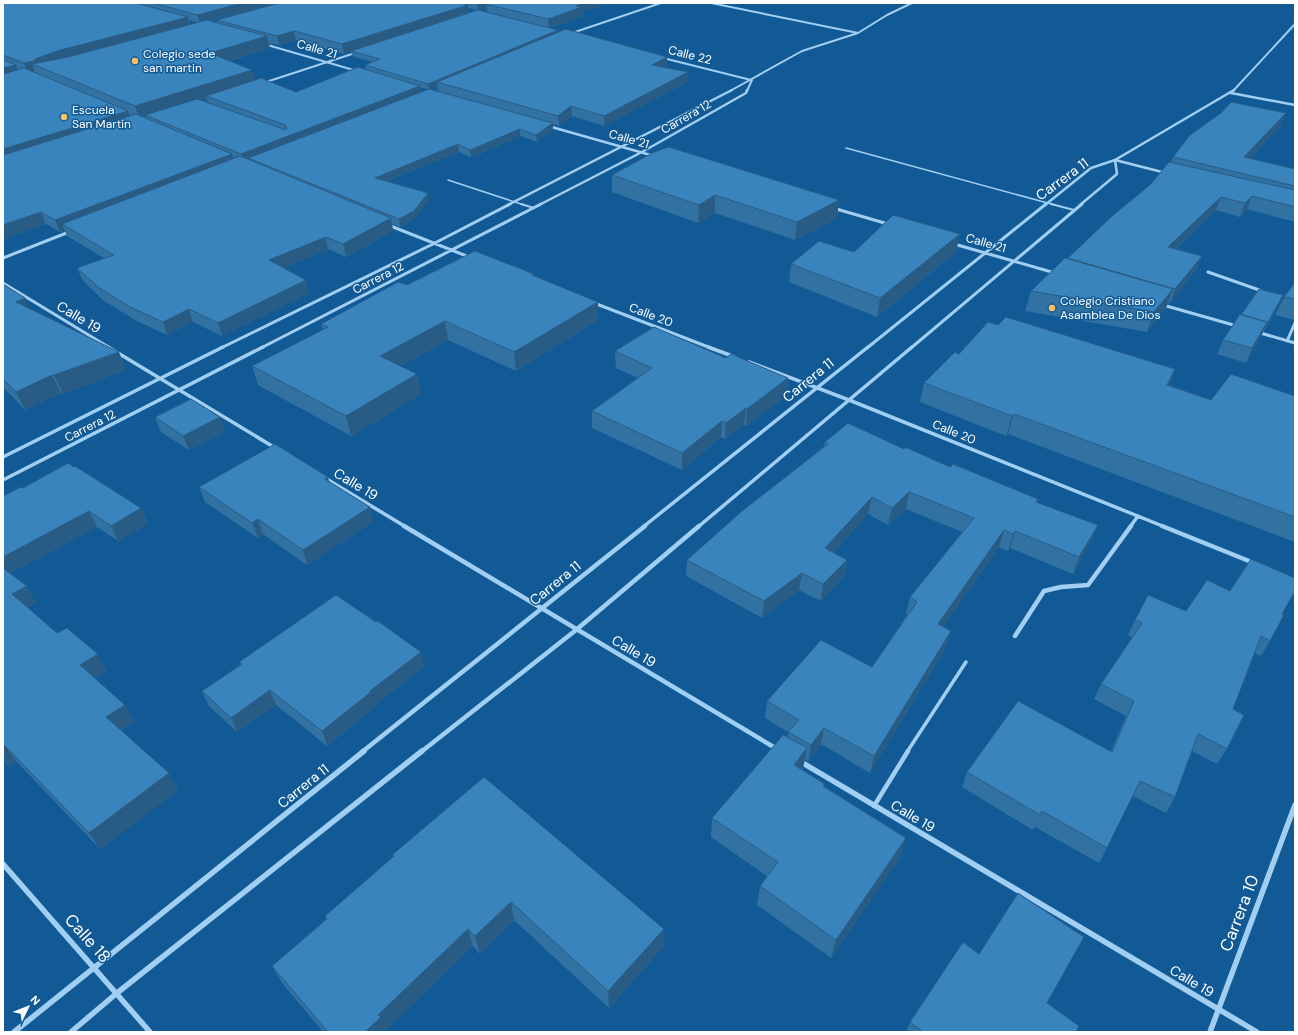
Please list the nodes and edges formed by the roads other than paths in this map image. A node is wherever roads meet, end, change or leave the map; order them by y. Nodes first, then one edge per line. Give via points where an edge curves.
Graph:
1 (661, 3) edge
2 (711, 3) edge
3 (912, 3) edge
4 (1295, 24) edge
5 (858, 33) junction
6 (577, 36) edge
7 (262, 43) edge
8 (359, 52) edge
9 (660, 57) edge
10 (329, 62) junction
11 (358, 71) edge
12 (752, 80) junction
13 (257, 85) edge
14 (1231, 93) junction
15 (1295, 105) edge
16 (544, 125) edge
17 (621, 146) junction
18 (846, 148) dead end
19 (642, 152) junction
20 (658, 157) edge
21 (1115, 160) junction
22 (1168, 173) edge
23 (448, 180) dead end
24 (514, 201) junction
25 (1046, 203) junction
26 (534, 208) junction
27 (833, 208) edge
28 (1074, 210) junction
29 (382, 222) edge
30 (893, 226) edge
31 (76, 230) edge
32 (947, 242) edge
33 (433, 244) junction
34 (452, 250) junction
35 (985, 253) junction
36 (3, 258) edge
37 (474, 258) edge
38 (1014, 261) junction
39 (1208, 272) dead end
40 (1060, 274) edge
41 (3, 283) edge
42 (1269, 293) edge
43 (586, 300) edge
44 (1158, 303) edge
45 (1295, 323) edge
46 (1241, 328) edge
47 (1257, 332) edge
48 (1287, 341) junction
49 (1295, 343) edge
50 (159, 378) junction
51 (817, 387) junction
52 (180, 390) junction
53 (849, 400) junction
54 (282, 452) edge
55 (3, 457) edge
56 (323, 477) edge
57 (3, 480) edge
58 (1138, 516) junction
59 (1259, 565) edge
60 (541, 609) junction
61 (576, 630) junction
62 (1015, 636) dead end
63 (966, 662) dead end
64 (779, 750) edge
65 (793, 758) edge
66 (1295, 805) edge
67 (874, 806) junction
68 (3, 864) edge
69 (94, 967) junction
70 (118, 993) junction
71 (1218, 1009) junction
72 (14, 1032) edge
73 (71, 1032) edge
74 (150, 1032) edge
75 (1210, 1032) edge
76 (1257, 1032) edge

1 - 6 street via 569,34
2 - 5 street
3 - 5 street, Carrera 12
4 - 14 street, Carrera 11
5 - 12 street, Carrera 12 via 802,51
7 - 10 street, Calle 21
8 - 10 street
9 - 12 street, Calle 22
10 - 11 street, Calle 21
10 - 13 street
12 - 17 street, Carrera 12
12 - 19 street, Carrera 12 via 746,93
14 - 15 street
14 - 21 street, Carrera 11
16 - 17 street, Calle 21
17 - 19 street, Calle 21
17 - 24 street, Carrera 12
18 - 25 lane
19 - 20 street, Calle 21
19 - 26 street, Carrera 12
21 - 22 street
21 - 25 street, Carrera 11 via 1091,168
21 - 28 street via 1117,174
23 - 24 lane
24 - 26 lane
24 - 33 street, Carrera 12
25 - 28 lane
25 - 35 street, Carrera 11
26 - 34 street, Carrera 12
27 - 30 street
28 - 38 street
29 - 33 street
31 - 36 street
32 - 35 street, Calle 21
33 - 34 street
33 - 50 street, Carrera 12
34 - 37 street
34 - 52 street, Carrera 12
35 - 38 street, Calle 21
35 - 51 street, Carrera 11
38 - 40 street, Calle 21
38 - 53 street
39 - 42 street
41 - 50 street, Calle 19
43 - 51 street, Calle 20
44 - 46 street
45 - 48 street
47 - 48 street
48 - 49 street
50 - 52 street, Calle 19
50 - 55 street, Carrera 12
51 - 53 street, Calle 20
51 - 60 street, Carrera 11
52 - 54 street, Calle 19
52 - 57 street, Carrera 12
53 - 58 street, Calle 20
53 - 61 street
56 - 60 street, Calle 19
58 - 59 street, Calle 20
58 - 62 street via 1088,585 1044,591
60 - 61 street, Calle 19
60 - 69 street, Carrera 11
61 - 64 street, Calle 19
61 - 70 street
63 - 67 lane
65 - 67 street, Calle 19
66 - 71 street, Carrera 10
67 - 71 street, Calle 19
68 - 69 street, Calle 18
69 - 70 street, Calle 18
69 - 72 street, Carrera 11
70 - 73 street
70 - 74 street, Calle 18
71 - 75 street, Carrera 10
71 - 76 street, Calle 19

